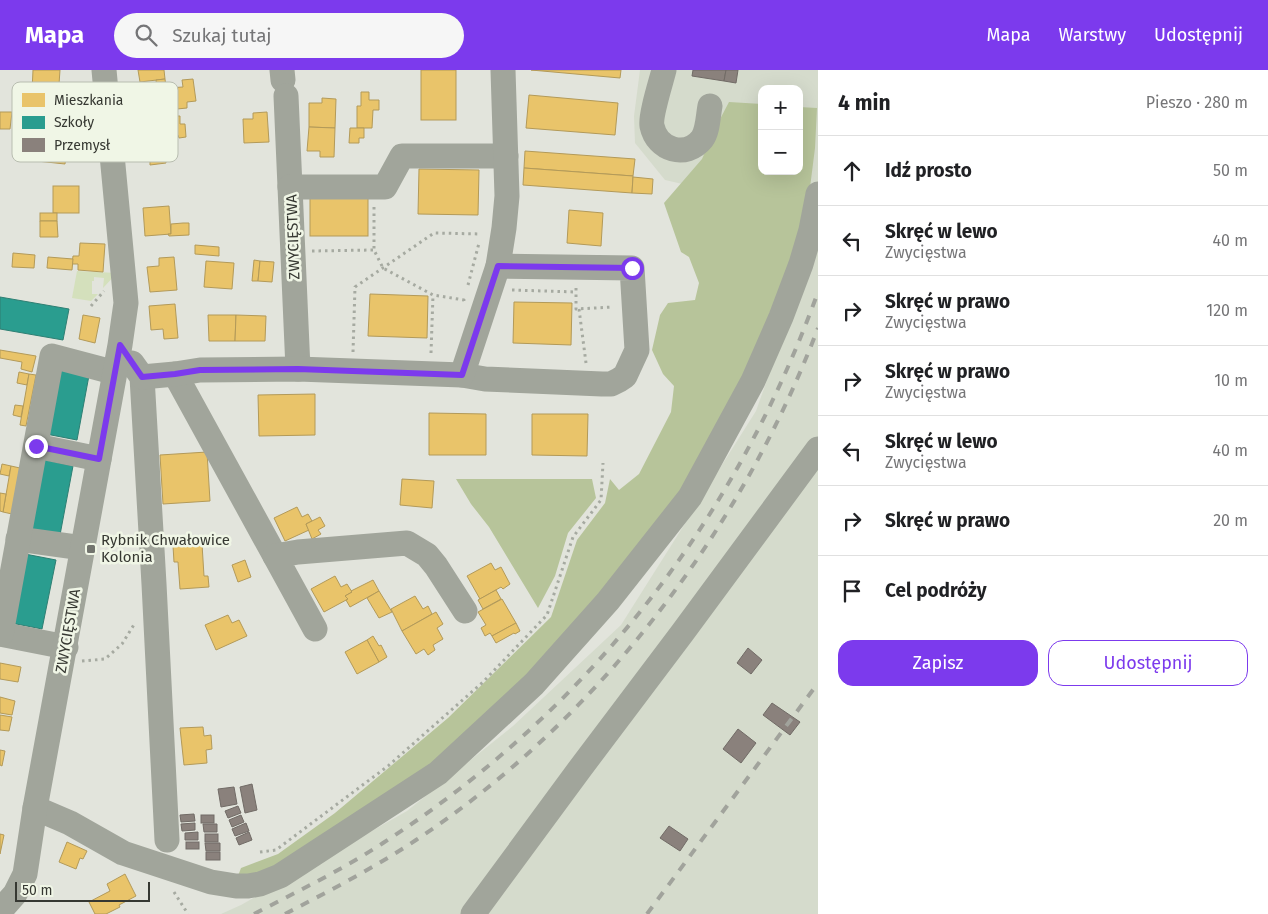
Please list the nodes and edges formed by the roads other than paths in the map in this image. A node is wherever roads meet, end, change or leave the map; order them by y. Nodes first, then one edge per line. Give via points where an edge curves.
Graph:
1 (503, 70) edge
2 (664, 70) edge
3 (284, 82) edge
4 (710, 106) dead end
5 (506, 156) junction
6 (113, 162) edge
7 (290, 187) junction
8 (818, 194) edge
9 (495, 276) junction
10 (120, 345) junction
11 (298, 369) junction
12 (114, 374) junction
13 (175, 374) junction
14 (462, 375) junction
15 (142, 377) junction
16 (36, 446) junction
17 (818, 449) edge
18 (99, 459) junction
19 (18, 540) junction
20 (83, 548) junction
21 (276, 556) junction
22 (465, 611) dead end
23 (315, 629) dead end
24 (1, 634) edge
25 (64, 652) junction
26 (35, 808) junction
27 (167, 840) dead end
28 (0, 911) edge
29 (473, 914) edge

1 - 5 street
2 - 4 street via 652,124 661,144 680,151 696,145 703,138
3 - 7 street
5 - 7 street, ZWYCIĘSTWA via 402,156 385,187
5 - 9 street via 504,228
6 - 10 street, ZWYCIĘSTWA via 126,304
7 - 11 street, ZWYCIĘSTWA
8 - 26 street via 801,264 781,317 753,381 690,496 608,601 534,684 438,773 280,876 248,886 211,882 123,853 70,823
9 - 14 street
9 - 14 street via 577,268 632,268 637,350 625,376 611,384 485,379
10 - 12 street, ZWYCIĘSTWA
10 - 15 street
11 - 13 street via 200,370
11 - 14 street
12 - 16 street via 52,356
12 - 18 street, ZWYCIĘSTWA
13 - 15 street
13 - 21 street
15 - 27 street
16 - 18 street
16 - 19 street
17 - 29 street
18 - 20 street, ZWYCIĘSTWA
19 - 20 street
19 - 24 street
20 - 25 street, ZWYCIĘSTWA
21 - 22 street via 407,543 427,555
21 - 23 street
24 - 25 street
25 - 26 street, ZWYCIĘSTWA
26 - 28 street, ZWYCIĘSTWA via 24,874 15,894

